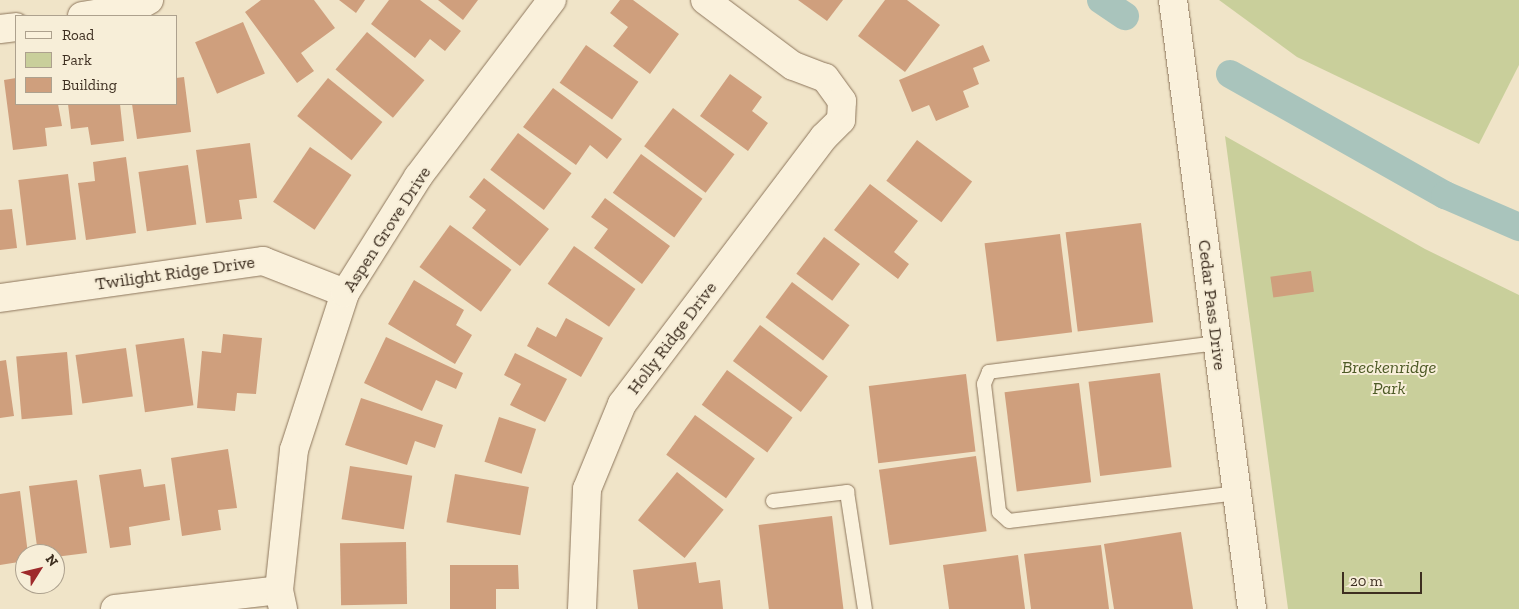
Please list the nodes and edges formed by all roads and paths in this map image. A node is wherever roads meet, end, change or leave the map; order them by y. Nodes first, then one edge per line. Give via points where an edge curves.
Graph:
1 (150, 0) edge
2 (552, 0) edge
3 (705, 0) edge
4 (1173, 0) edge
5 (88, 15) edge
6 (15, 27) edge
7 (0, 29) edge
8 (345, 293) junction
9 (0, 298) edge
10 (1218, 343) junction
11 (1237, 493) junction
12 (773, 501) dead end
13 (281, 599) edge
14 (115, 609) edge
15 (582, 609) edge
16 (865, 609) edge
17 (1252, 609) edge

1 - 5 street via 137,7
2 - 8 street, Aspen Grove Drive via 418,177
3 - 15 street, Holly Ridge Drive via 793,66 825,78 842,101 841,120 824,137 622,404 587,490
4 - 10 street, Cedar Pass Drive
6 - 7 street
8 - 9 street, Twilight Ridge Drive via 263,260
8 - 13 street, Aspen Grove Drive via 294,450
10 - 11 street, Cedar Pass Drive
10 - 11 lane via 989,372 984,384 999,512 1009,521
11 - 17 street, Cedar Pass Drive
12 - 16 lane via 847,492
13 - 14 street

